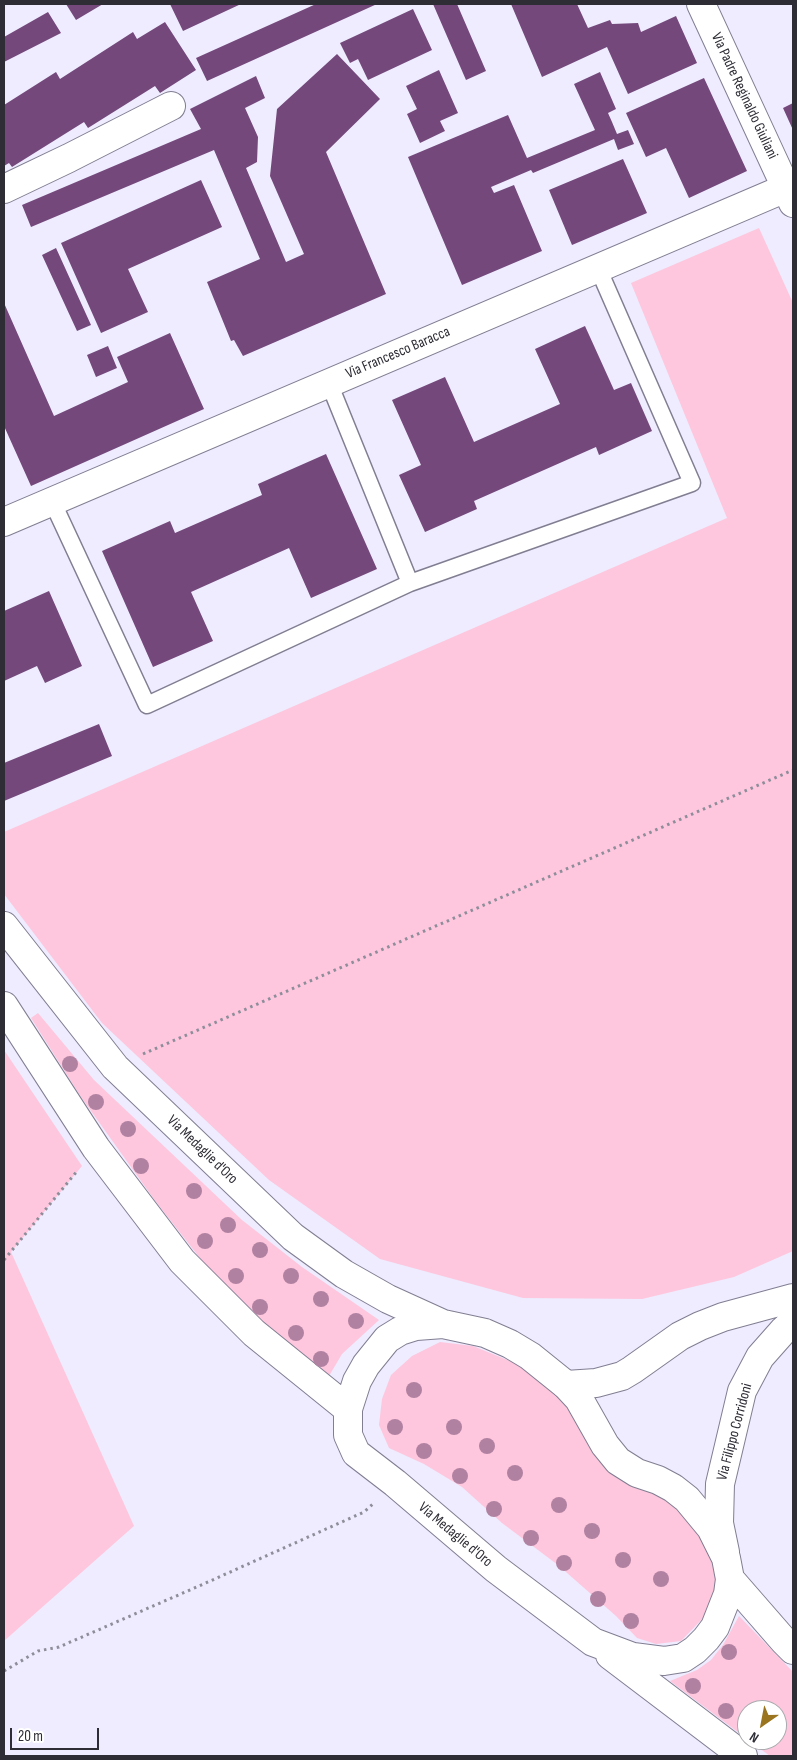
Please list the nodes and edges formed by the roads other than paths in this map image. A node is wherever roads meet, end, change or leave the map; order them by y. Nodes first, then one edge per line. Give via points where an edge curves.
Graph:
1 (701, 4) edge
2 (171, 106) dead end
3 (4, 188) edge
4 (791, 192) edge
5 (598, 268) junction
6 (329, 383) junction
7 (52, 501) junction
8 (4, 522) edge
9 (410, 583) junction
10 (4, 926) edge
11 (4, 1006) edge
12 (793, 1298) edge
13 (793, 1322) edge
14 (443, 1324) junction
15 (566, 1385) junction
16 (348, 1409) junction
17 (728, 1568) junction
18 (593, 1642) junction
19 (793, 1650) edge
20 (743, 1756) edge

1 - 4 street, Via Padre Reginaldo Giuliani
2 - 3 street
4 - 5 street, Via Francesco Baracca
5 - 6 street, Via Francesco Baracca
5 - 9 lane via 692,483
6 - 7 street, Via Francesco Baracca
6 - 9 lane
7 - 8 street, Via Francesco Baracca
7 - 9 lane via 148,705
10 - 14 street, Via Medaglie d'Oro via 115,1067 293,1237 344,1274
11 - 16 street via 96,1148 182,1260 254,1333
12 - 15 street via 700,1326 622,1376 596,1383
13 - 17 street, Via Filippo Corridoni via 760,1357 742,1391 720,1484 719,1523
14 - 15 street, Via Medaglie d'Oro via 485,1333 510,1344
14 - 16 street, Via Medaglie d'Oro via 416,1326 387,1339 357,1381
15 - 17 street, Via Medaglie d'Oro via 579,1399 613,1455 631,1470 674,1488 687,1499 712,1528
16 - 18 street, Via Medaglie d'Oro via 348,1435 356,1453 496,1569
17 - 18 street, Via Medaglie d'Oro via 728,1594 715,1627 683,1658 664,1662 633,1657
17 - 19 street, Via Medaglie d'Oro
18 - 20 street, Via Medaglie d'Oro

